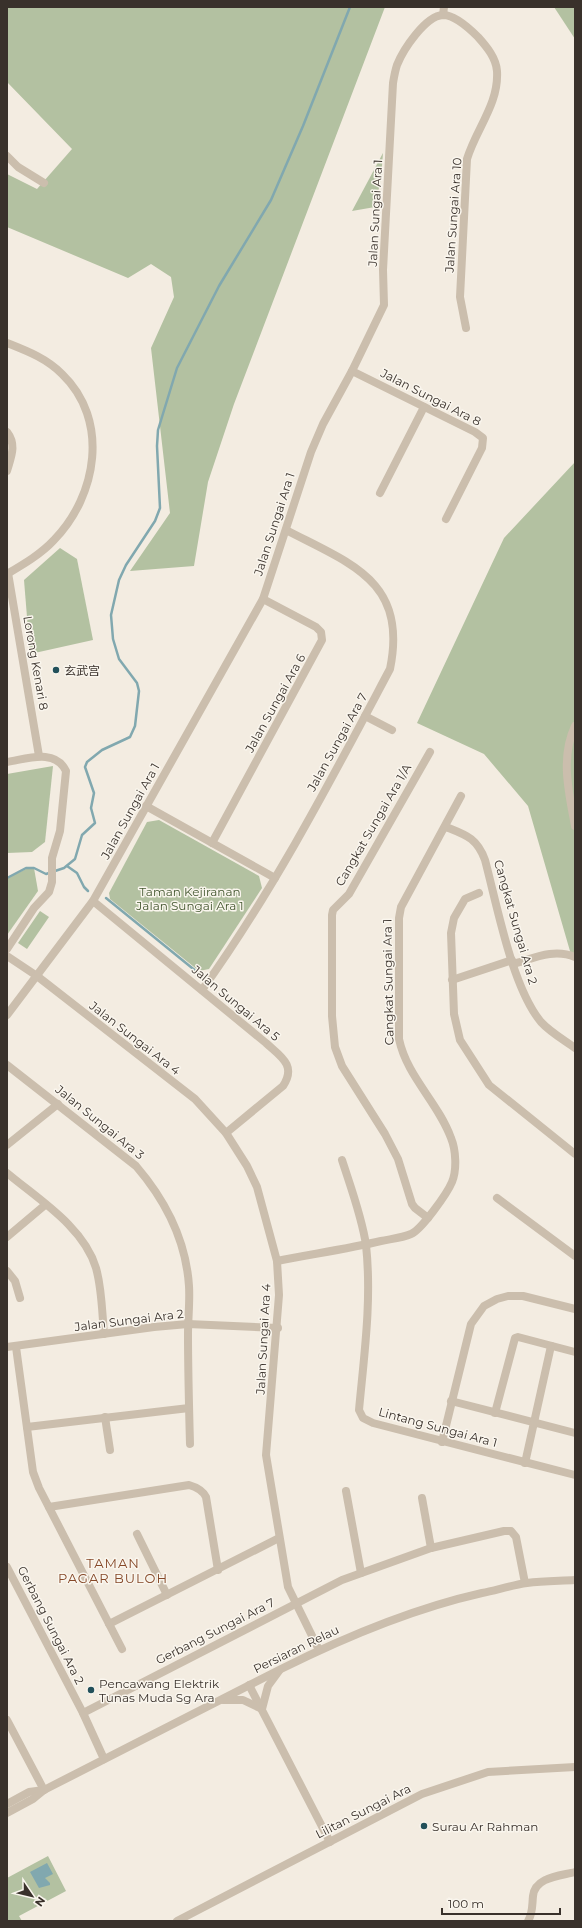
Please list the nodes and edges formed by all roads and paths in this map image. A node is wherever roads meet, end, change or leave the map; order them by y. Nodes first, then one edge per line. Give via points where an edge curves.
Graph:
1 (443, 11) edge
2 (7, 156) edge
3 (44, 183) dead end
4 (466, 328) dead end
5 (7, 342) edge
6 (352, 371) junction
7 (424, 407) junction
8 (7, 432) edge
9 (7, 471) edge
10 (380, 493) dead end
11 (446, 519) dead end
12 (286, 530) junction
13 (8, 573) edge
14 (263, 599) junction
15 (365, 716) junction
16 (575, 726) edge
17 (392, 730) dead end
18 (430, 752) dead end
19 (39, 756) junction
20 (7, 762) edge
21 (462, 796) dead end
22 (146, 806) junction
23 (446, 826) junction
24 (575, 826) edge
25 (212, 843) junction
26 (275, 878) junction
27 (480, 893) dead end
28 (93, 901) junction
29 (7, 949) edge
30 (7, 956) edge
31 (575, 957) edge
32 (513, 962) junction
33 (37, 976) junction
34 (452, 980) junction
35 (202, 990) junction
36 (7, 1015) edge
37 (575, 1048) edge
38 (7, 1065) edge
39 (58, 1104) junction
40 (226, 1133) junction
41 (7, 1145) edge
42 (575, 1154) edge
43 (342, 1160) dead end
44 (7, 1173) edge
45 (497, 1198) dead end
46 (45, 1205) junction
47 (428, 1218) junction
48 (7, 1237) edge
49 (366, 1245) junction
50 (575, 1256) edge
51 (277, 1261) junction
52 (7, 1271) edge
53 (20, 1298) dead end
54 (575, 1309) edge
55 (188, 1324) junction
56 (278, 1328) junction
57 (104, 1334) junction
58 (551, 1346) junction
59 (11, 1347) edge
60 (575, 1352) edge
61 (451, 1401) junction
62 (188, 1408) junction
63 (495, 1412) junction
64 (105, 1417) junction
65 (534, 1422) junction
66 (26, 1427) junction
67 (575, 1431) edge
68 (442, 1442) junction
69 (190, 1444) dead end
70 (110, 1450) dead end
71 (525, 1463) junction
72 (575, 1475) edge
73 (346, 1491) dead end
74 (422, 1498) dead end
75 (49, 1507) junction
76 (137, 1534) dead end
77 (279, 1538) junction
78 (431, 1548) junction
79 (7, 1566) edge
80 (218, 1570) junction
81 (361, 1573) junction
82 (575, 1580) edge
83 (525, 1583) junction
84 (167, 1595) junction
85 (295, 1603) junction
86 (109, 1624) junction
87 (122, 1649) dead end
88 (319, 1650) junction
89 (281, 1669) junction
90 (249, 1685) junction
91 (220, 1700) junction
92 (262, 1709) junction
93 (82, 1713) junction
94 (7, 1720) edge
95 (104, 1759) junction
96 (575, 1767) edge
97 (44, 1790) junction
98 (7, 1804) edge
99 (7, 1813) edge
100 (330, 1842) junction
101 (575, 1872) edge
102 (177, 1921) edge
103 (528, 1921) edge

1 - 4 street, Jalan Sungai Ara 10 via 476,36 494,57 497,69 496,92 467,159 460,297
1 - 6 street, Jalan Sungai Ara 1 via 424,26 405,50 397,66 393,83 383,270 384,305
2 - 3 street via 18,167
5 - 13 street via 48,362 71,384 86,410 92,433 93,457 87,488 72,518 54,540
6 - 7 street, Jalan Sungai Ara 8
6 - 12 street, Jalan Sungai Ara 1 via 311,452
7 - 10 street
7 - 11 street, Jalan Sungai Ara 8 via 483,438 482,448
8 - 9 street via 13,445
12 - 14 street, Jalan Sungai Ara 1
12 - 15 street, Jalan Sungai Ara 7 via 365,574 377,587 391,614 394,649 390,669
13 - 19 street, Lorong Kenari 8
14 - 22 street, Jalan Sungai Ara 1
14 - 25 street, Jalan Sungai Ara 6 via 316,627 321,632 322,640
15 - 17 street
15 - 26 street, Jalan Sungai Ara 7
16 - 24 street via 566,760
18 - 47 street, Cangkat Sungai Ara 1/A via 349,894 333,910 332,915 332,1016 337,1052 342,1066 398,1159 412,1204
19 - 20 street
19 - 29 street via 55,758 62,763 66,771 60,831 51,865 52,882 49,892 34,908
21 - 23 street, Cangkat Sungai Ara 1
22 - 25 street
22 - 28 street, Jalan Sungai Ara 1
23 - 32 street, Cangkat Sungai Ara 2 via 466,834 482,851
23 - 47 street, Cangkat Sungai Ara 1 via 401,907 399,918 399,1039 402,1055 444,1120 452,1139 455,1162 452,1182
25 - 26 street
26 - 35 street, Jalan Sungai Ara 7 via 236,944
27 - 34 street via 465,899 451,925
28 - 33 street, Jalan Sungai Ara 1
28 - 35 street, Jalan Sungai Ara 5
30 - 33 street, Jalan Sungai Ara 4
31 - 32 street via 564,952 550,953
32 - 34 street
32 - 37 street, Cangkat Sungai Ara 2 via 528,1004 542,1023
33 - 36 street, Jalan Sungai Ara 1
33 - 40 street, Jalan Sungai Ara 4 via 195,1099
34 - 42 street via 454,1014 460,1040 489,1085
35 - 40 street, Jalan Sungai Ara 5 via 266,1043 288,1065 287,1079 283,1086
38 - 39 street, Jalan Sungai Ara 3
39 - 41 street
39 - 55 street, Jalan Sungai Ara 3 via 136,1166 153,1186 168,1211 178,1232 188,1268
40 - 51 street, Jalan Sungai Ara 4 via 257,1187
43 - 49 street, Lintang Sungai Ara 1 via 354,1193
44 - 46 street
45 - 50 street
46 - 48 street
46 - 57 street via 76,1232 88,1249 100,1287
47 - 49 street, Cangkat Sungai Ara 1 via 411,1234
49 - 51 street, Cangkat Sungai Ara 1
49 - 68 street, Lintang Sungai Ara 1 via 368,1304 359,1410 372,1423
51 - 56 street, Jalan Sungai Ara 4
52 - 53 street via 15,1281
54 - 61 street via 523,1296 508,1296 484,1306 470,1324
55 - 56 street, Jalan Sungai Ara 2
55 - 57 street, Jalan Sungai Ara 2
55 - 62 street, Jalan Sungai Ara 3
56 - 77 street, Jalan Sungai Ara 4 via 266,1455
57 - 59 street, Jalan Sungai Ara 2
58 - 60 street
58 - 63 street via 515,1338
58 - 65 street
59 - 66 street
61 - 63 street
61 - 68 street
62 - 64 street
62 - 69 street, Jalan Sungai Ara 3
63 - 65 street
64 - 66 street
64 - 70 street
65 - 67 street
65 - 71 street
66 - 75 street via 33,1472
68 - 71 street, Lintang Sungai Ara 1
71 - 72 street, Lintang Sungai Ara 1
73 - 81 street
74 - 78 street
75 - 80 street via 193,1486 206,1497
75 - 86 street
76 - 84 street
77 - 80 street
77 - 85 street, Jalan Sungai Ara 4 via 288,1587
78 - 81 street, Gerbang Sungai Ara 7
78 - 83 street, Gerbang Sungai Ara 7 via 511,1531 516,1537
79 - 93 street, Gerbang Sungai Ara 2
80 - 84 street
81 - 85 street, Gerbang Sungai Ara 7
82 - 83 street, Persiaran Relau
83 - 88 street, Persiaran Relau via 456,1599 411,1613
84 - 86 street
85 - 88 street, Jalan Sungai Ara 4
85 - 93 street, Gerbang Sungai Ara 7
86 - 87 street
88 - 89 street, Persiaran Relau
89 - 90 street, Persiaran Relau
89 - 92 street via 268,1686
90 - 91 street, Persiaran Relau
90 - 92 street
91 - 92 street via 243,1700
91 - 95 street, Persiaran Relau
92 - 100 street
93 - 95 street, Gerbang Sungai Ara 2
94 - 97 street
95 - 97 street, Persiaran Relau
96 - 100 street, Lilitan Sungai Ara via 481,1774 422,1794
97 - 98 street, Persiaran Relau via 29,1792
97 - 99 street, Persiaran Relau
100 - 102 street, Lilitan Sungai Ara
101 - 103 street via 540,1883 535,1890

